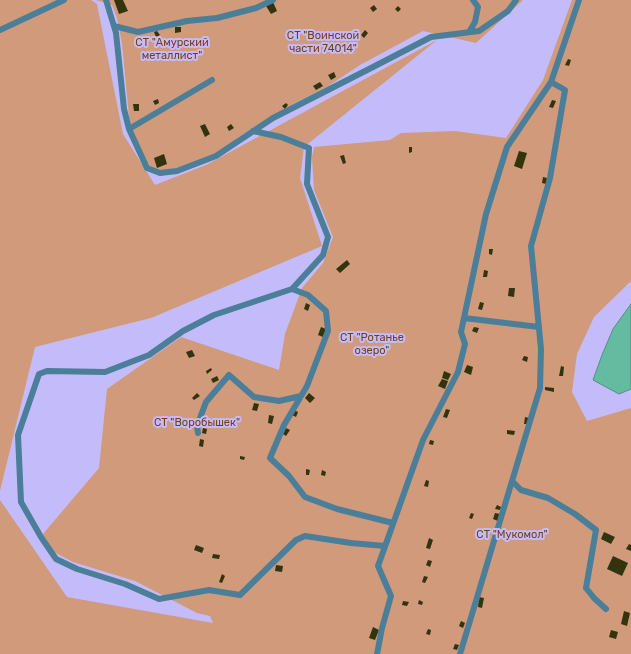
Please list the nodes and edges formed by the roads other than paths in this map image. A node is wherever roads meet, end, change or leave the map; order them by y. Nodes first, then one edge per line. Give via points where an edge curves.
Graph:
1 (64, 0) edge
2 (106, 0) edge
3 (273, 0) edge
4 (473, 0) edge
5 (516, 0) edge
6 (579, 0) edge
7 (114, 26) junction
8 (0, 30) edge
9 (469, 32) junction
10 (212, 80) dead end
11 (551, 82) junction
12 (129, 128) junction
13 (253, 131) junction
14 (292, 289) junction
15 (464, 318) junction
16 (539, 327) junction
17 (301, 396) junction
18 (198, 433) dead end
19 (512, 481) junction
20 (393, 523) junction
21 (385, 546) junction
22 (606, 609) dead end
23 (377, 654) edge
24 (460, 654) edge

1 - 8 street
2 - 7 street
3 - 7 street via 256,8 217,18 187,21 138,32
4 - 9 street via 478,7 475,22
5 - 9 street via 508,11 479,31
6 - 11 street
7 - 12 street via 124,108
9 - 13 street via 431,37
10 - 12 street
11 - 15 street via 507,147 486,214
11 - 16 street via 565,90 550,178 531,246
12 - 13 street via 147,168 160,173 177,171 216,156
13 - 14 street via 281,137 309,148 307,184 328,236 323,255
14 - 17 street via 308,296 326,311 328,331
14 - 21 street via 214,316 183,331 149,355 105,372 47,371 39,374 18,435 22,502 56,559 159,599 209,590 240,595 296,540 306,536
15 - 16 street
15 - 20 street via 461,332 465,344 458,372 423,440
16 - 19 street via 540,388
17 - 18 street via 279,401 254,397 229,375 206,402 197,426
17 - 20 street via 284,425 270,458 290,476 305,497 337,509
19 - 22 street via 521,490 548,498 596,530 586,588
19 - 24 street
20 - 21 street
21 - 23 street via 378,566 391,596

